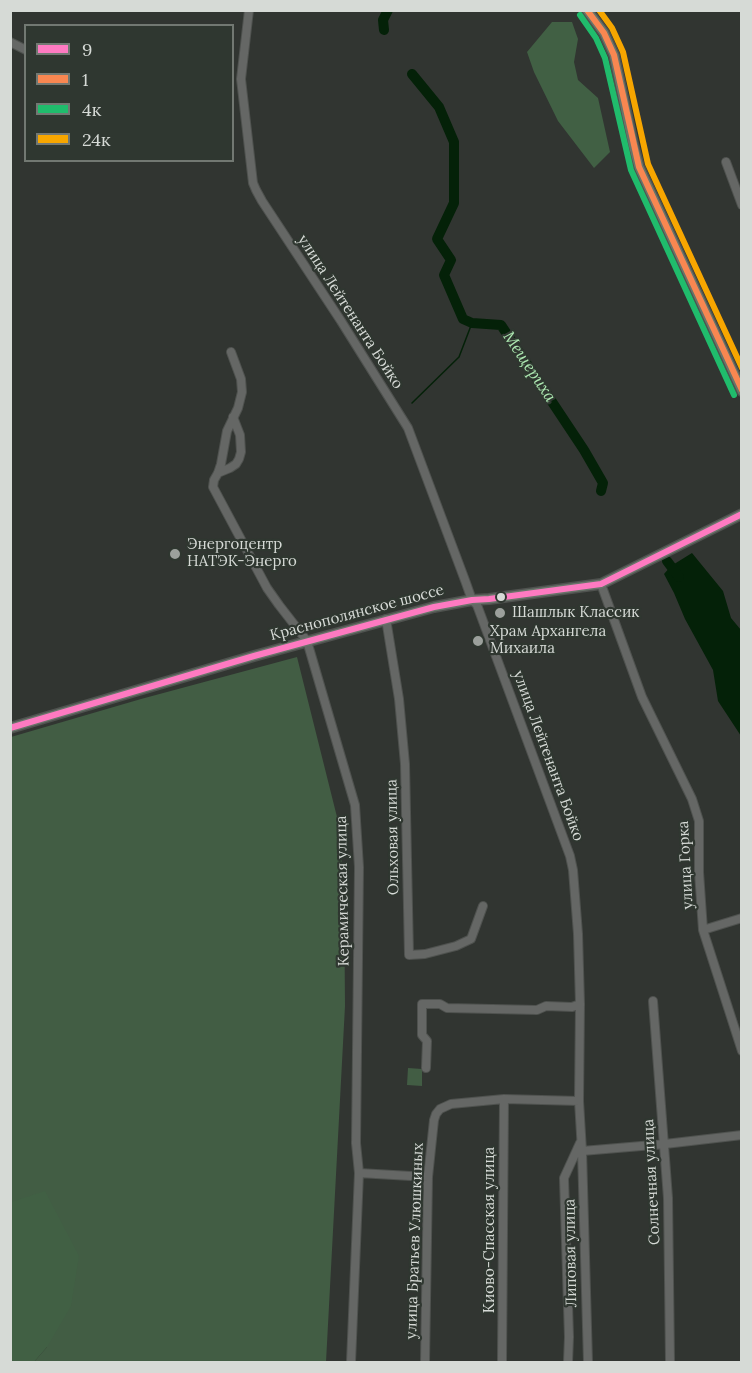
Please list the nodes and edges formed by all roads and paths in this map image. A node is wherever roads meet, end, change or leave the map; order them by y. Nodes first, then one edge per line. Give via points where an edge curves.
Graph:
1 (249, 10) edge
2 (587, 10) edge
3 (10, 42) edge
4 (24, 49) edge
5 (234, 83) edge
6 (242, 88) junction
7 (726, 162) dead end
8 (741, 206) edge
9 (231, 352) dead end
10 (741, 390) edge
11 (233, 417) junction
12 (218, 473) junction
13 (741, 514) edge
14 (601, 584) junction
15 (472, 600) junction
16 (386, 619) junction
17 (307, 641) junction
18 (10, 729) edge
19 (483, 906) dead end
20 (741, 918) edge
21 (703, 930) junction
22 (654, 1001) dead end
23 (580, 1004) junction
24 (741, 1051) edge
25 (426, 1068) dead end
26 (504, 1099) junction
27 (579, 1101) junction
28 (741, 1135) edge
29 (665, 1144) junction
30 (582, 1146) junction
31 (359, 1173) junction
32 (428, 1177) junction
33 (351, 1362) edge
34 (425, 1362) edge
35 (502, 1362) edge
36 (568, 1362) edge
37 (588, 1362) edge
38 (670, 1362) edge

1 - 6 street, улица Лейтенанта Бойко
2 - 10 main road via 614,54 639,167
3 - 4 street
5 - 6 street
6 - 15 street, улица Лейтенанта Бойко via 256,190 408,428
7 - 8 street
9 - 11 street, Керамическая улица via 242,383
11 - 12 street, Керамическая улица
11 - 12 street via 241,452 236,464
12 - 17 street, Керамическая улица via 214,491 267,588
13 - 14 main road, Краснополянское шоссе
14 - 15 main road, Краснополянское шоссе
14 - 21 street, улица Горка via 642,697 692,798 699,821
15 - 16 main road, Краснополянское шоссе
15 - 23 street, улица Лейтенанта Бойко via 570,856
16 - 17 main road, Краснополянское шоссе
16 - 19 street, Ольховая улица via 405,764 409,955 425,954 471,939
17 - 18 main road, Краснополянское шоссе
17 - 31 street, Керамическая улица via 355,805 359,867
20 - 21 street
21 - 24 street, улица Горка
22 - 29 street, Солнечная улица
23 - 25 street via 537,1010 422,1004
23 - 27 street, улица Лейтенанта Бойко
26 - 27 street
26 - 32 street, улица Братьев Улюшкиных via 451,1104 440,1109 434,1120
26 - 35 street, Киово-Спасская улица
27 - 30 street, улица Лейтенанта Бойко
28 - 29 street
29 - 30 street
29 - 38 street, Солнечная улица
30 - 36 street via 564,1178
30 - 37 street, Липовая улица
31 - 32 street
31 - 33 street, Керамическая улица
32 - 34 street, улица Братьев Улюшкиных

